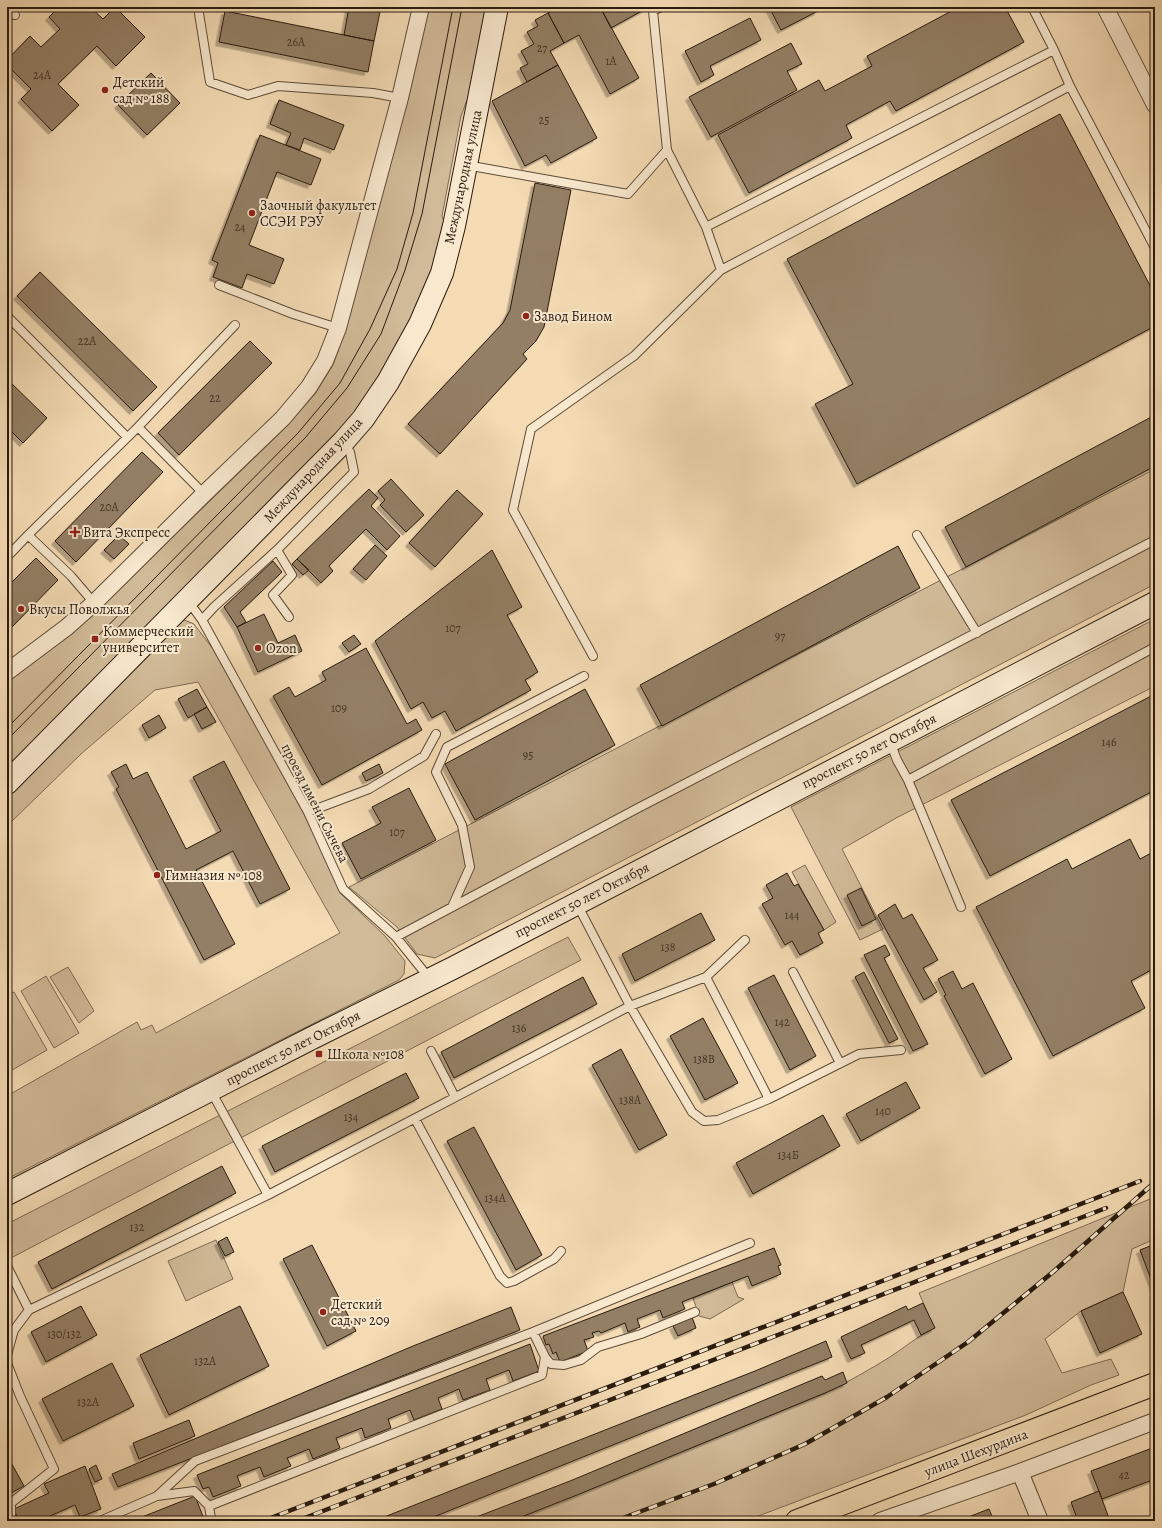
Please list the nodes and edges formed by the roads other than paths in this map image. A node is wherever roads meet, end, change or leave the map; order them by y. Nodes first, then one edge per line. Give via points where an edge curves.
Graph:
1 (198, 7) edge
2 (421, 7) edge
3 (497, 7) edge
4 (660, 7) edge
5 (1032, 7) edge
6 (1105, 7) edge
7 (1054, 50) junction
8 (1070, 86) junction
9 (400, 98) junction
10 (1155, 105) edge
11 (666, 150) junction
12 (466, 165) junction
13 (706, 227) junction
14 (1155, 248) edge
15 (721, 270) junction
16 (219, 285) dead end
17 (7, 316) edge
18 (234, 325) dead end
19 (338, 328) junction
20 (138, 427) junction
21 (127, 437) junction
22 (344, 442) junction
23 (204, 494) junction
24 (28, 535) junction
25 (917, 535) dead end
26 (1155, 540) edge
27 (277, 550) junction
28 (7, 557) edge
29 (186, 602) junction
30 (94, 603) junction
31 (1155, 603) edge
32 (289, 617) dead end
33 (202, 620) junction
34 (977, 633) junction
35 (1155, 647) edge
36 (593, 656) dead end
37 (7, 672) edge
38 (584, 676) dead end
39 (436, 734) dead end
40 (889, 741) junction
41 (908, 780) junction
42 (7, 783) edge
43 (308, 812) junction
44 (577, 904) junction
45 (452, 907) junction
46 (961, 907) dead end
47 (396, 937) junction
48 (745, 940) dead end
49 (793, 972) dead end
50 (706, 977) junction
51 (429, 978) junction
52 (630, 1006) junction
53 (900, 1050) dead end
54 (431, 1051) dead end
55 (840, 1063) junction
56 (211, 1091) junction
57 (456, 1097) junction
58 (769, 1099) junction
59 (414, 1119) junction
60 (7, 1194) edge
61 (268, 1194) junction
62 (750, 1243) dead end
63 (561, 1251) dead end
64 (7, 1266) edge
65 (29, 1310) junction
66 (695, 1312) dead end
67 (11, 1332) edge
68 (533, 1332) junction
69 (7, 1355) edge
70 (545, 1357) junction
71 (7, 1363) edge
72 (1155, 1384) edge
73 (1155, 1421) edge
74 (1020, 1472) junction
75 (157, 1496) junction
76 (209, 1506) junction
77 (11, 1521) edge
78 (100, 1521) edge
79 (206, 1521) edge
80 (797, 1521) edge
81 (880, 1521) edge
82 (1040, 1521) edge

1 - 9 lane via 210,82 248,95 278,86 373,93
2 - 9 street
3 - 12 main road, Международная улица
4 - 11 lane via 653,11
5 - 7 lane
6 - 10 street
7 - 8 lane
7 - 13 lane
8 - 14 lane
8 - 15 lane
9 - 19 street
11 - 12 lane via 628,194
11 - 13 lane
12 - 22 main road, Международная улица via 442,273 420,324 388,382
13 - 15 lane
15 - 36 lane via 634,356 531,429 513,510
16 - 19 lane via 293,314
17 - 21 lane
18 - 20 lane
19 - 23 street via 325,361 309,388
20 - 21 lane
20 - 23 lane
21 - 24 lane
22 - 27 lane via 350,452 354,472
22 - 29 main road, Международная улица
23 - 30 street
24 - 28 lane
24 - 30 lane via 71,576
25 - 34 lane
26 - 34 lane
27 - 32 lane via 292,575 273,595
27 - 33 lane
29 - 33 lane, проезд имени Сычева
29 - 42 main road, Международная улица
30 - 37 street
31 - 40 main road, проспект 50 лет Октября
33 - 43 lane, проезд имени Сычева
34 - 45 lane
35 - 41 lane
38 - 45 lane via 448,746 436,772 462,825 470,867
39 - 43 lane via 424,756 369,789
40 - 41 lane
40 - 44 main road, проспект 50 лет Октября
41 - 46 lane
43 - 47 lane, проезд имени Сычева via 343,888
44 - 51 main road, проспект 50 лет Октября
44 - 52 lane
45 - 47 lane
47 - 51 lane, проезд имени Сычева
48 - 50 lane
49 - 55 lane
50 - 52 lane
50 - 58 lane
51 - 56 main road, проспект 50 лет Октября
52 - 57 lane
52 - 58 lane via 692,1112 704,1121 718,1120
53 - 55 lane via 859,1054
54 - 57 lane
55 - 58 lane
56 - 60 main road, проспект 50 лет Октября
56 - 61 lane
57 - 59 lane
59 - 61 lane
59 - 63 lane via 500,1276 507,1283 554,1259
61 - 65 lane
62 - 68 lane
64 - 65 lane
65 - 67 lane
66 - 70 lane via 641,1334 598,1347 581,1360 564,1365 551,1364
67 - 69 lane
68 - 70 lane
68 - 75 lane via 195,1461
70 - 76 lane via 542,1375
71 - 77 lane via 54,1470 11,1503
72 - 80 main road, улица Шехурдина
73 - 74 street
74 - 81 street
74 - 82 street
75 - 76 lane via 194,1491
75 - 78 lane
76 - 79 lane via 211,1519

